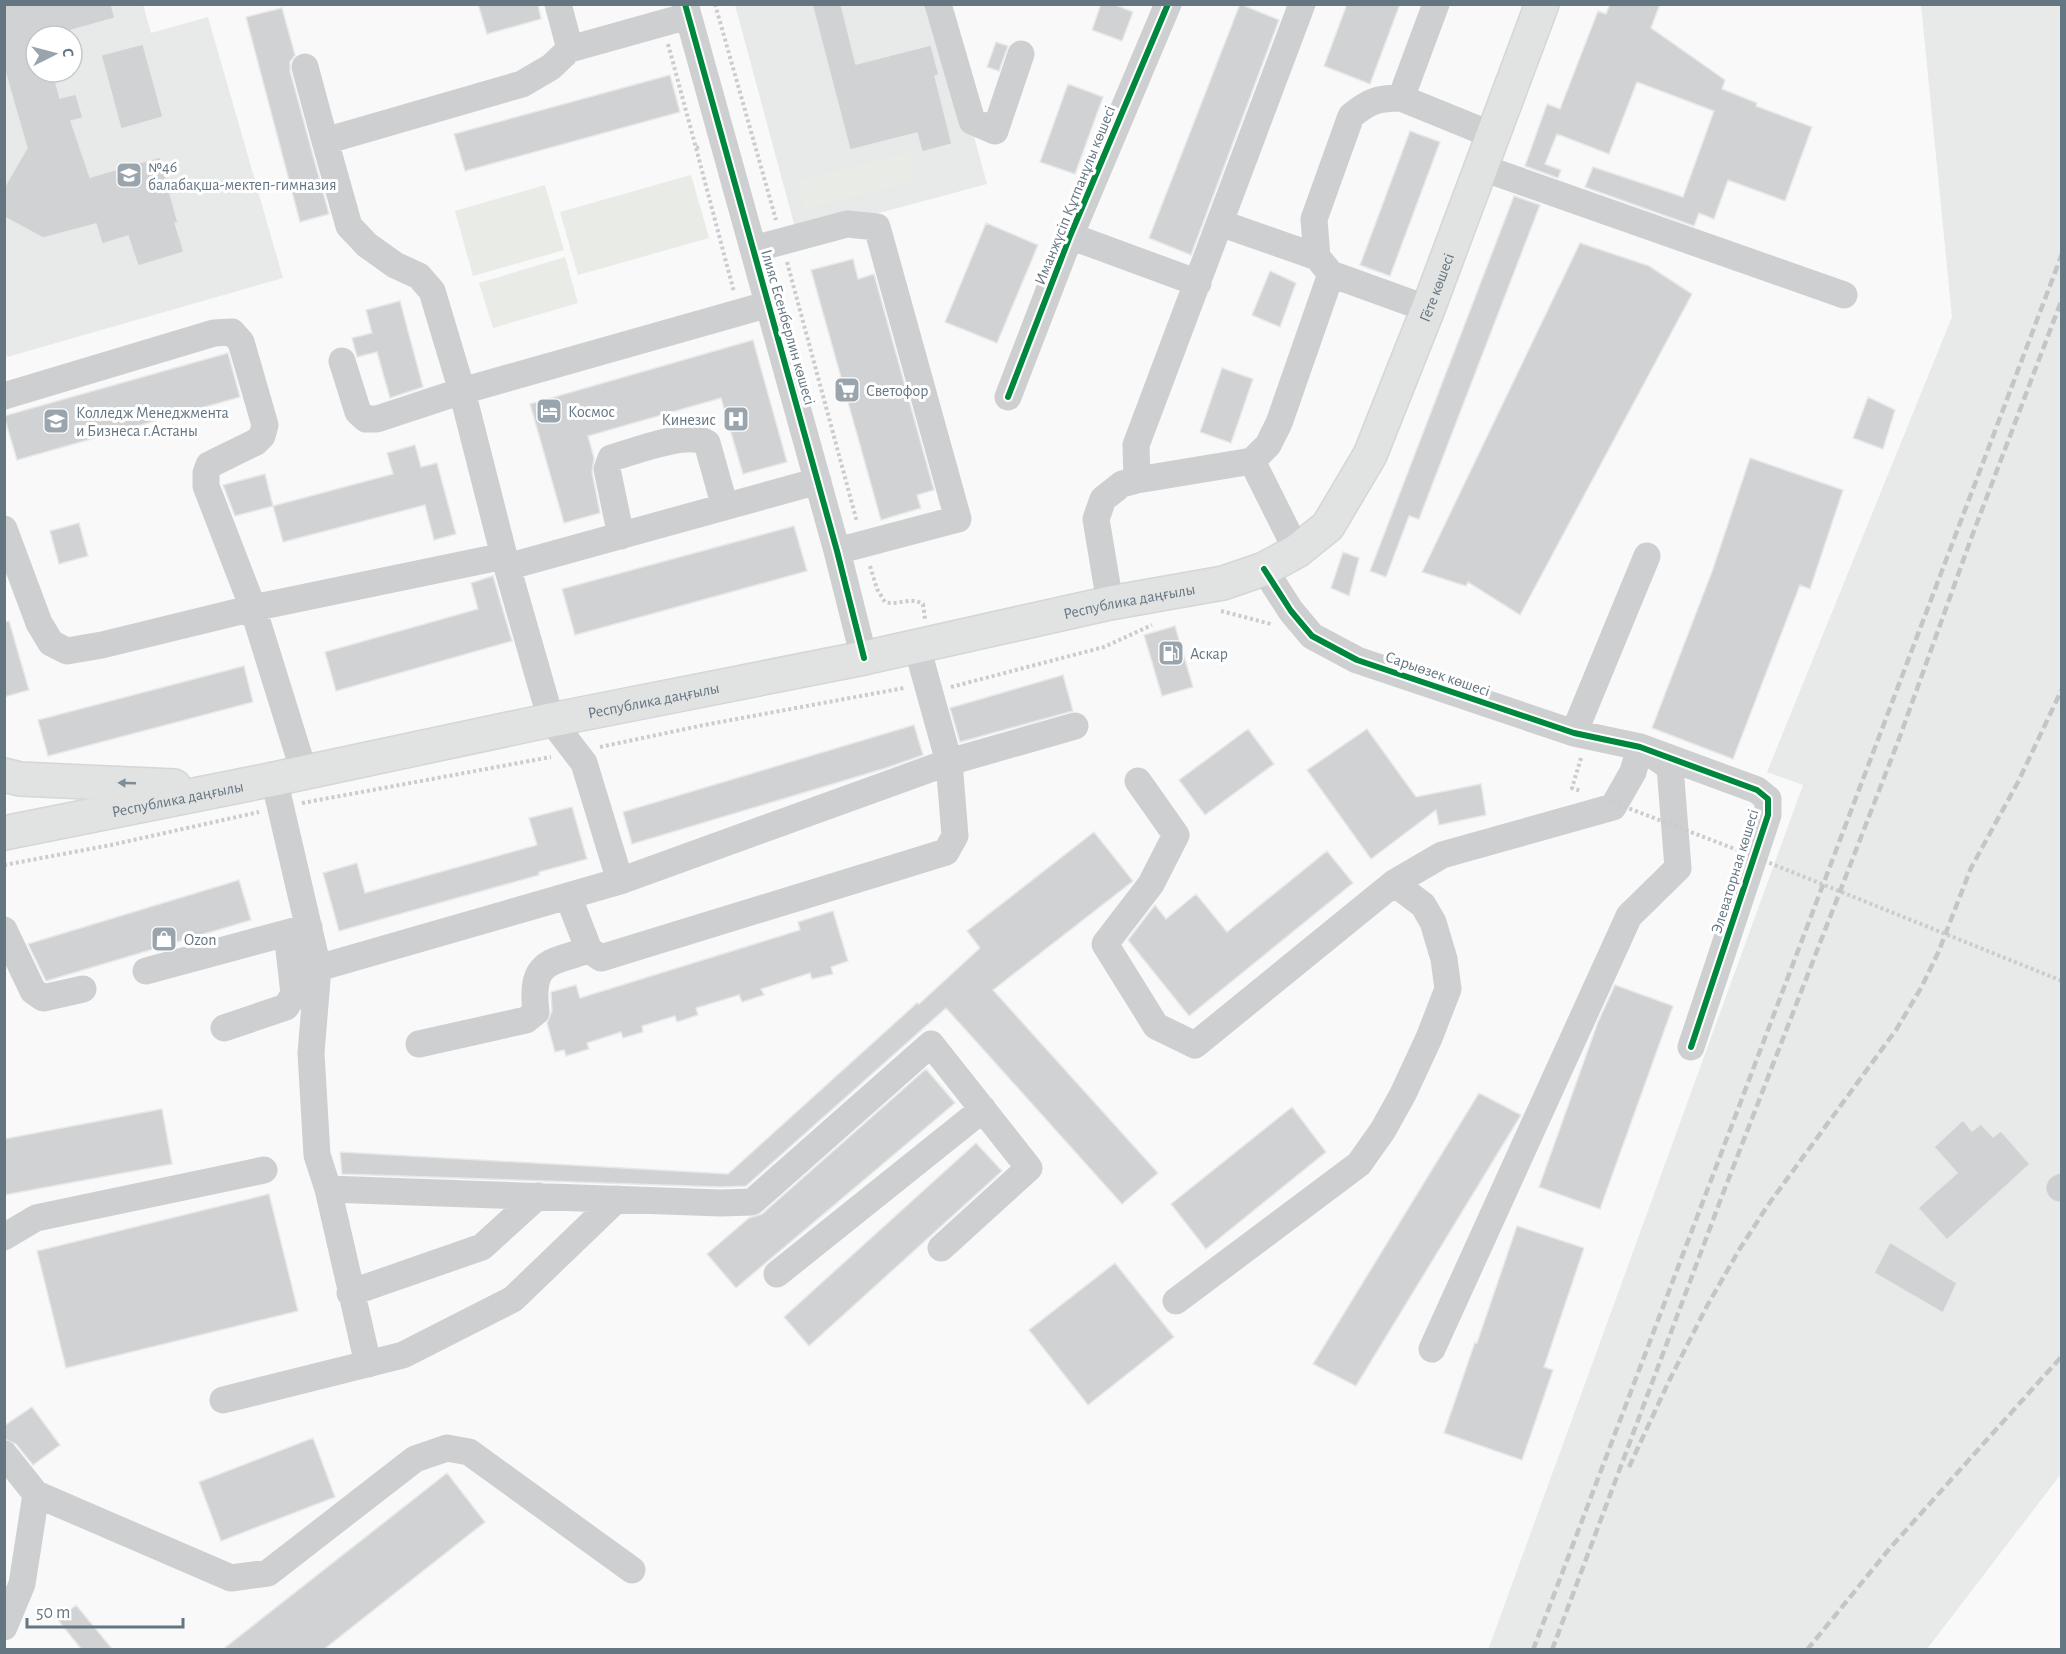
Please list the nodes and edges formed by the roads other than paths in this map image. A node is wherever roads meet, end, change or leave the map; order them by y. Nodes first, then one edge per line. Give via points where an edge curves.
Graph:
1 (558, 4) edge
2 (938, 4) edge
3 (1168, 4) edge
4 (1302, 4) edge
5 (1436, 4) edge
6 (1542, 4) edge
7 (687, 10) edge
8 (570, 48) junction
9 (1021, 54) dead end
10 (305, 67) dead end
11 (1401, 98) junction
12 (1492, 135) junction
13 (326, 141) junction
14 (1480, 167) junction
15 (1220, 223) junction
16 (1070, 236) junction
17 (754, 249) junction
18 (1324, 266) junction
19 (1198, 283) junction
20 (1844, 295) dead end
21 (769, 304) junction
22 (1428, 309) junction
23 (342, 361) dead end
24 (462, 391) junction
25 (4, 396) edge
26 (1008, 397) dead end
27 (1252, 461) junction
28 (1137, 480) junction
29 (818, 481) junction
30 (725, 507) junction
31 (4, 529) edge
32 (621, 536) junction
33 (837, 551) junction
34 (1297, 551) junction
35 (1647, 556) dead end
36 (506, 561) junction
37 (1264, 569) junction
38 (1110, 603) junction
39 (253, 608) junction
40 (917, 647) junction
41 (864, 658) junction
42 (551, 720) junction
43 (1075, 726) dead end
44 (1578, 743) junction
45 (1640, 747) junction
46 (949, 762) junction
47 (4, 775) edge
48 (1138, 781) dead end
49 (286, 786) junction
50 (227, 788) junction
51 (4, 833) edge
52 (620, 880) junction
53 (1394, 883) junction
54 (568, 896) junction
55 (4, 930) edge
56 (298, 930) junction
57 (589, 950) junction
58 (318, 968) junction
59 (146, 971) dead end
60 (83, 989) dead end
61 (224, 1028) dead end
62 (419, 1044) dead end
63 (1691, 1047) dead end
64 (983, 1109) junction
65 (264, 1170) dead end
66 (328, 1189) junction
67 (538, 1196) junction
68 (617, 1199) junction
69 (4, 1237) edge
70 (941, 1248) dead end
71 (777, 1274) dead end
72 (351, 1293) junction
73 (1176, 1301) dead end
74 (1432, 1349) dead end
75 (368, 1364) junction
76 (223, 1400) dead end
77 (4, 1454) edge
78 (36, 1494) junction
79 (632, 1570) dead end
80 (4, 1627) edge

1 - 8 street
2 - 9 street via 972,121 995,131
3 - 16 street, Иманжүсіп Құтпанұлы көшесі
4 - 15 street
5 - 11 street
6 - 12 main road, Гёте көшесі
7 - 8 street
7 - 17 street, Ілияс Есенберлин көшесі
8 - 13 street via 551,68 522,84
10 - 13 street
11 - 12 street
11 - 18 street via 1380,98 1351,116 1314,219
12 - 14 main road, Гёте көшесі
13 - 24 street via 349,226 366,245 418,276 432,291
14 - 20 street
14 - 22 main road, Гёте көшесі
15 - 18 street
15 - 19 street
16 - 19 street
16 - 26 street, Иманжүсіп Құтпанұлы көшесі
17 - 21 street, Ілияс Есенберлин көшесі
17 - 33 street via 847,224 877,227 958,519
18 - 22 street
18 - 27 street via 1279,423 1268,446
19 - 28 street via 1136,445
21 - 24 street
21 - 29 street, Ілияс Есенберлин көшесі
22 - 34 main road, Гёте көшесі via 1370,455 1328,525
23 - 24 street via 358,412 366,419 377,419
24 - 36 street
25 - 39 street via 214,333 232,332 242,342 265,425 256,442 209,465 206,486
27 - 28 street
27 - 34 street
28 - 38 street via 1122,484 1103,499 1096,519
29 - 30 street
29 - 33 street, Ілияс Есенберлин көшесі
30 - 32 street
30 - 32 street via 707,443 701,439 686,438 611,458 607,469
31 - 39 street via 39,623 51,643 67,651
32 - 36 street
33 - 41 street, Ілияс Есенберлин көшесі
34 - 37 main road, Республика даңғылы
35 - 44 street
36 - 39 street
36 - 42 street
37 - 38 main road, Республика даңғылы via 1223,583
37 - 44 street, Сарыөзек көшесі via 1312,636 1357,660
38 - 40 main road, Республика даңғылы
39 - 49 street
40 - 41 main road, Республика даңғылы
40 - 46 street
41 - 42 main road, Республика даңғылы
42 - 49 main road, Республика даңғылы
42 - 52 street via 584,763
43 - 46 street
44 - 45 street, Сарыөзек көшесі
45 - 53 street via 1633,772 1612,807 1442,855
45 - 63 street, Элеваторная көшесі via 1757,790 1768,800 1768,815
45 - 74 street via 1670,767 1678,868 1629,916
46 - 52 street
46 - 57 street via 955,836 946,852 601,958
50 -> 47 main road via 20,779
48 - 53 street via 1176,835 1151,884 1105,944 1156,1026 1195,1045
49 - 50 main road, Республика даңғылы
49 - 56 street
50 - 51 main road, Республика даңғылы
52 - 54 street
53 - 73 street via 1423,905 1433,922 1448,989 1403,1094 1359,1164
54 - 57 street
54 - 58 street
55 - 60 street via 33,991 43,998
56 - 58 street
56 - 59 street
56 - 61 street via 294,994 286,1007
57 - 62 street via 547,963 534,993 536,1012 526,1020
58 - 66 street via 310,1053 317,1155
64 - 68 street via 931,1044 752,1202
64 - 70 street via 1029,1168
64 - 71 street
65 - 69 street via 36,1218
66 - 67 street
66 - 72 street
67 - 68 street
67 - 72 street via 482,1247
68 - 75 street via 513,1299 403,1354
72 - 75 street
75 - 76 street
77 - 78 street
78 - 79 street via 231,1578 268,1573 415,1459 447,1448 469,1452
78 - 80 street via 22,1584

